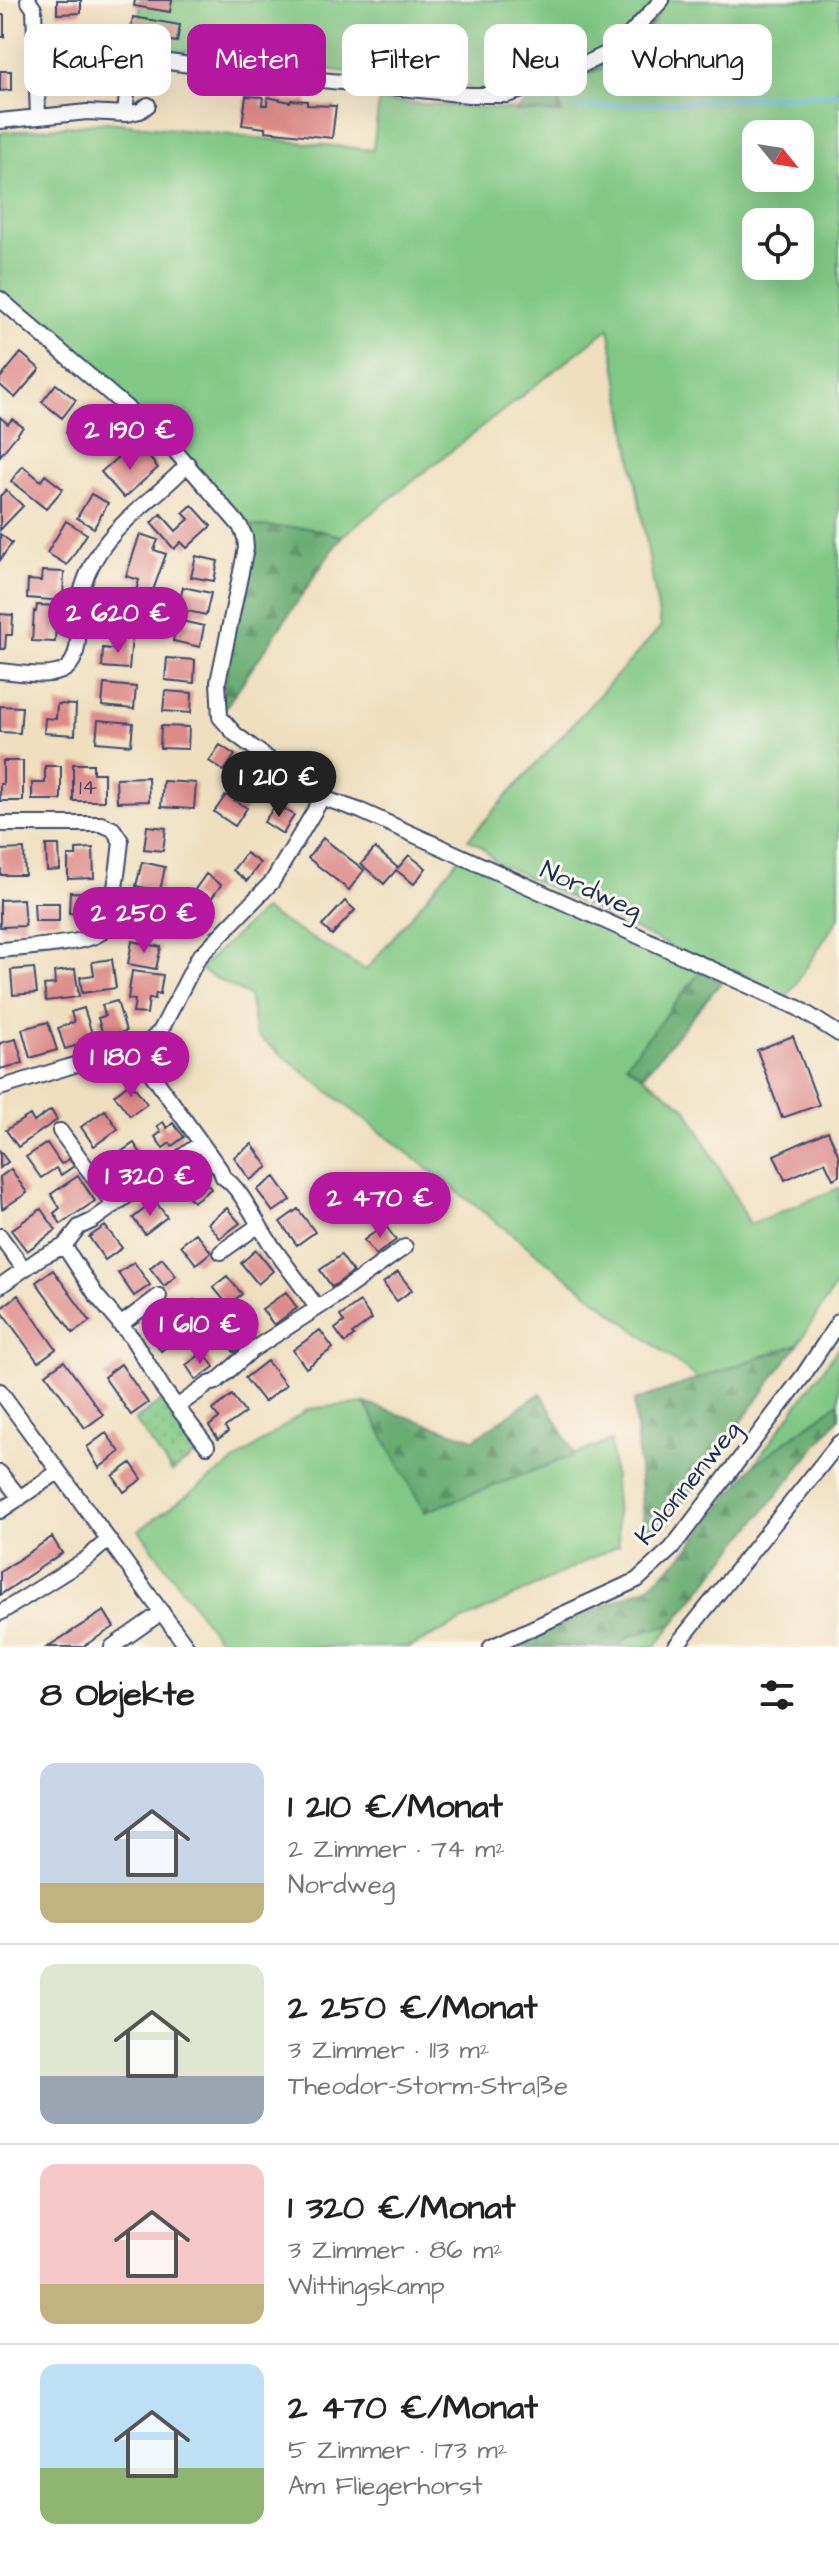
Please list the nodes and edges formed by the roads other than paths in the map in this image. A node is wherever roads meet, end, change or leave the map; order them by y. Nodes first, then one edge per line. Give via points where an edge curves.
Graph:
1 (28, 0) edge
2 (662, 0) edge
3 (148, 105) dead end
4 (125, 114) junction
5 (38, 117) junction
6 (0, 121) edge
7 (0, 299) edge
8 (188, 464) junction
9 (0, 671) edge
10 (320, 797) junction
11 (0, 824) edge
12 (0, 950) edge
13 (839, 1034) edge
14 (136, 1046) junction
15 (0, 1088) edge
16 (60, 1131) dead end
17 (201, 1143) junction
18 (114, 1205) junction
19 (259, 1225) junction
20 (0, 1236) edge
21 (64, 1246) junction
22 (405, 1247) dead end
23 (221, 1252) dead end
24 (24, 1269) junction
25 (0, 1286) edge
26 (159, 1296) dead end
27 (317, 1308) junction
28 (839, 1321) edge
29 (120, 1325) junction
30 (0, 1391) edge
31 (178, 1406) junction
32 (839, 1443) edge
33 (207, 1446) dead end
34 (58, 1472) junction
35 (0, 1473) edge
36 (20, 1498) junction
37 (0, 1511) edge
38 (108, 1540) junction
39 (162, 1612) junction
40 (0, 1613) edge
41 (112, 1647) edge
42 (187, 1647) edge
43 (491, 1647) edge
44 (675, 1647) edge

1 - 5 street via 34,9
2 - 4 street via 616,49 507,95 248,73 133,57
3 - 4 street
4 - 5 street
5 - 6 street
7 - 8 street, Nordweg
8 - 9 street via 120,525 98,554 81,592 70,665 51,674
8 - 10 street, Nordweg via 236,520 246,542 218,682 220,717
10 - 13 street, Nordweg via 798,1008
10 - 14 street via 272,882 198,958 161,1030
11 - 12 street via 101,824 121,841 101,932 88,939
14 - 15 street
14 - 17 street
16 - 18 street
17 - 18 street
17 - 19 street
18 - 21 street via 79,1227
19 - 23 street
19 - 27 street
20 - 24 street
21 - 24 street
21 - 29 street
22 - 27 street
24 - 25 street
26 - 29 street
27 - 31 street
28 - 43 street, Kolonnenweg via 671,1549 637,1580
29 - 31 street
30 - 34 street
31 - 33 street
32 - 44 street
34 - 36 street
34 - 38 street
35 - 36 street
36 - 37 street
38 - 39 street
38 - 40 street
39 - 41 street
39 - 42 street

